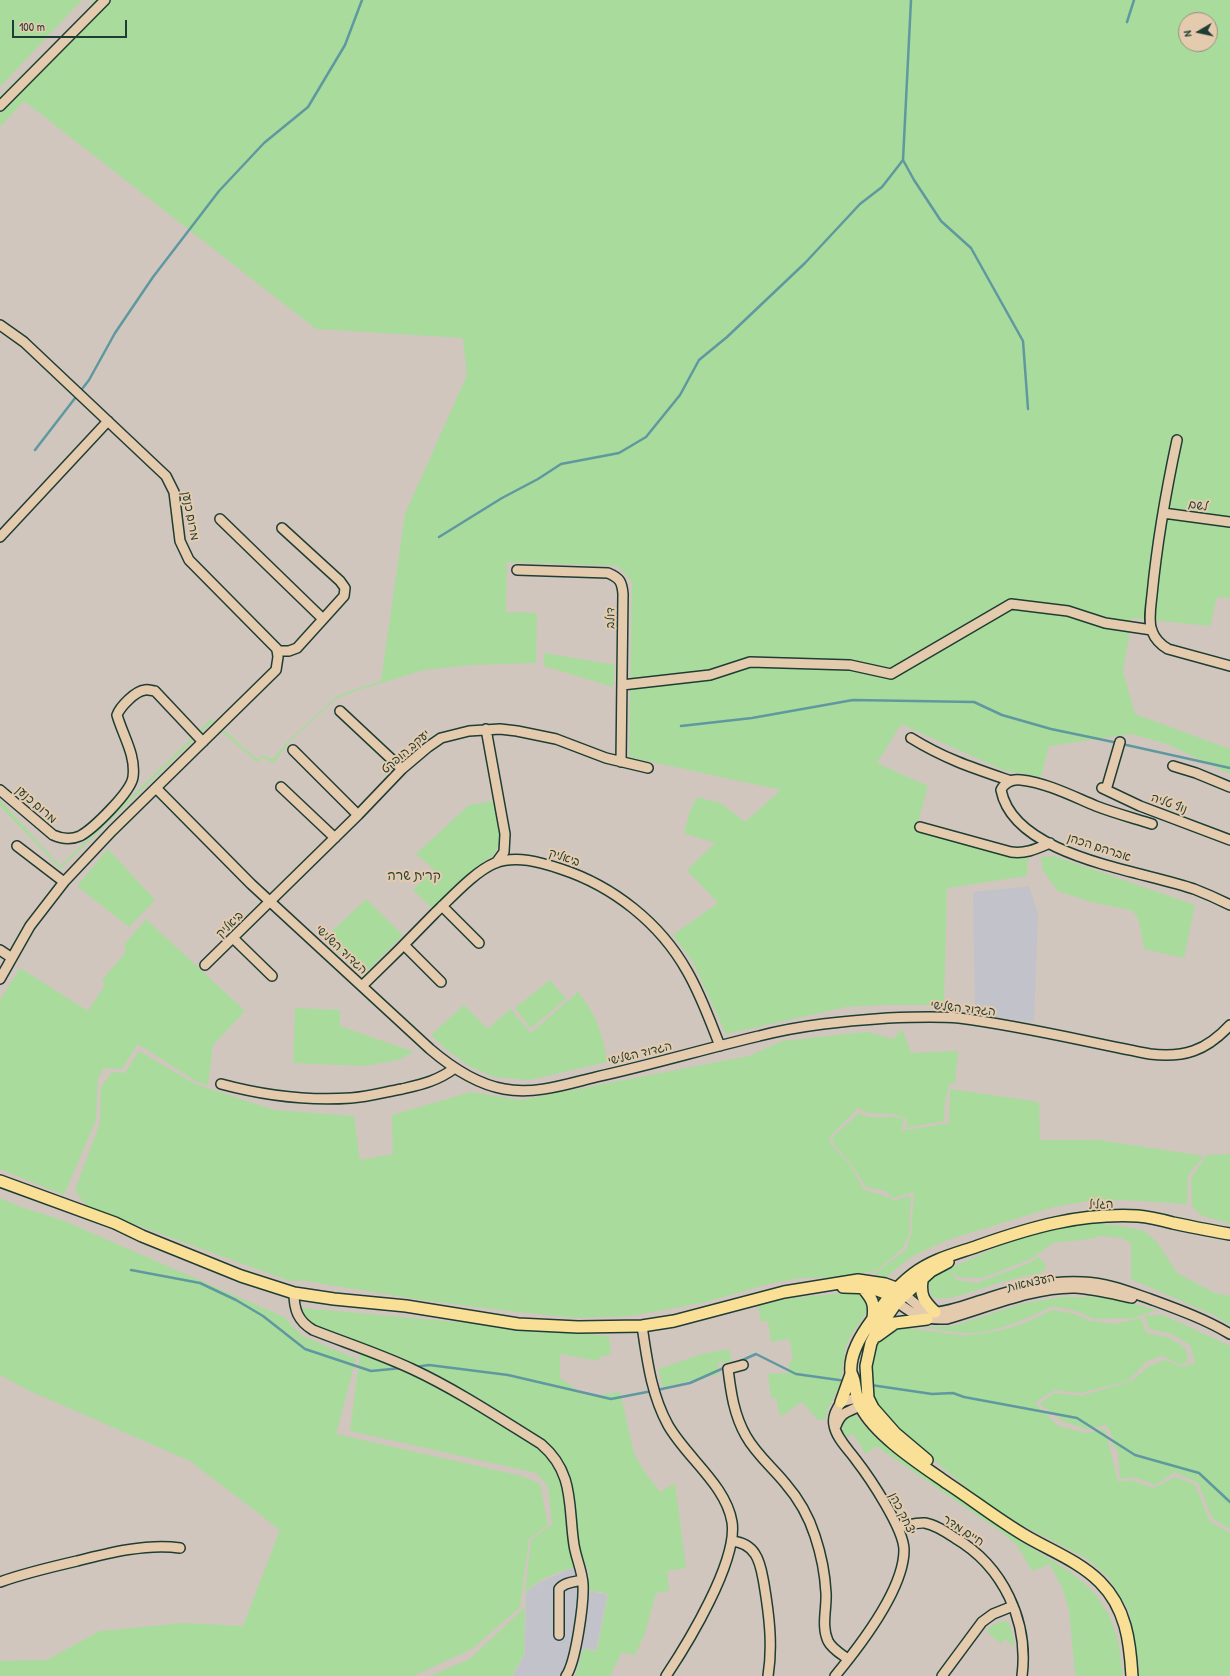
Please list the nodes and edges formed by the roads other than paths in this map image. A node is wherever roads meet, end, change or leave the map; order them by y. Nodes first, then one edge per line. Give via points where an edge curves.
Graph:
1 (104, 0) edge
2 (0, 106) edge
3 (0, 325) edge
4 (108, 421) junction
5 (1176, 440) dead end
6 (1163, 513) junction
7 (220, 519) dead end
8 (1230, 522) edge
9 (282, 528) dead end
10 (0, 537) edge
11 (517, 570) dead end
12 (323, 619) junction
13 (1152, 630) junction
14 (278, 651) junction
15 (1230, 666) edge
16 (622, 685) junction
17 (340, 711) dead end
18 (486, 729) junction
19 (911, 738) dead end
20 (203, 742) junction
21 (1120, 742) dead end
22 (293, 750) dead end
23 (621, 762) junction
24 (1173, 766) dead end
25 (648, 768) dead end
26 (402, 770) junction
27 (1011, 781) junction
28 (281, 787) dead end
29 (1230, 787) edge
30 (156, 788) junction
31 (0, 790) edge
32 (358, 815) junction
33 (1152, 824) dead end
34 (920, 827) dead end
35 (334, 838) junction
36 (1230, 840) edge
37 (1050, 843) junction
38 (17, 846) dead end
39 (496, 863) junction
40 (64, 882) junction
41 (271, 902) junction
42 (442, 906) junction
43 (1230, 906) edge
44 (233, 938) junction
45 (479, 943) dead end
46 (404, 945) junction
47 (0, 950) edge
48 (12, 958) junction
49 (205, 965) dead end
50 (272, 976) dead end
51 (0, 979) edge
52 (441, 982) dead end
53 (362, 986) junction
54 (1230, 1025) edge
55 (720, 1046) junction
56 (455, 1068) junction
57 (220, 1084) dead end
58 (0, 1181) edge
59 (1230, 1234) edge
60 (975, 1247) junction
61 (922, 1281) junction
62 (829, 1284) junction
63 (863, 1288) junction
64 (294, 1293) junction
65 (897, 1295) junction
66 (931, 1315) junction
67 (873, 1318) junction
68 (642, 1326) junction
69 (1230, 1334) edge
70 (873, 1339) junction
71 (743, 1365) dead end
72 (851, 1374) junction
73 (862, 1401) junction
74 (841, 1402) junction
75 (835, 1428) junction
76 (898, 1527) junction
77 (732, 1541) junction
78 (180, 1548) dead end
79 (582, 1580) junction
80 (0, 1582) edge
81 (1013, 1606) junction
82 (559, 1635) dead end
83 (848, 1659) junction
84 (566, 1676) edge
85 (666, 1676) edge
86 (768, 1676) edge
87 (835, 1676) edge
88 (942, 1676) edge
89 (1022, 1676) edge
90 (1132, 1676) edge

1 - 2 street
3 - 4 street, מרום כנען via 24,342
4 - 10 street
4 - 14 street, מרום כנען via 166,476 174,492 180,541 189,560
5 - 6 street
6 - 8 street, לשם
6 - 13 street via 1154,574
7 - 12 street
9 - 12 street via 345,588 344,596
11 - 16 street, דולב via 597,572 617,576 622,583 623,594
12 - 14 street via 297,648
13 - 15 street via 1160,644 1168,649
13 - 16 street via 1105,623 1068,611 1011,604 891,674 850,665 750,662 710,675
14 - 20 street via 276,670
16 - 23 street, דולב
17 - 26 street
18 - 23 street, יעקב הופרט via 517,731 556,739
18 - 26 street, יעקב הופרט via 441,738
18 - 39 street via 505,834 504,852
19 - 27 street via 940,756
20 - 30 street
20 - 31 street, מרום כנען via 155,691 138,692 120,708 117,715 131,754 133,779 125,792 93,827 72,839 62,839 53,835
21 - 36 street, נוף טליה via 1104,789 1140,806
22 - 32 street
23 - 25 street, יעקב הופרט
24 - 29 street
26 - 32 street, יעקב הופרט
27 - 33 street via 1040,784
27 - 37 street, אברהם הכהן via 1004,784 1001,790 1011,814 1019,824
28 - 35 street
30 - 40 street
30 - 41 street, הגדוד השלישי
32 - 35 street, יעקב הופרט
34 - 37 street via 1022,854
35 - 41 street, יעקב הופרט
37 - 43 street, אברהם הכהן via 1081,858 1193,889
38 - 40 street
39 - 42 street, ביאליק via 484,869
39 - 55 street, ביאליק via 524,860 569,871 631,906 660,934 687,971
40 - 48 street via 37,917
41 - 44 street, ביאליק
41 - 53 street, הגדוד השלישי
42 - 45 street
42 - 46 street, ביאליק
44 - 49 street, ביאליק
44 - 50 street
46 - 52 street
46 - 53 street, ביאליק
47 - 48 street
48 - 51 street
53 - 56 street, הגדוד השלישי via 430,1049
54 - 55 street, הגדוד השלישי via 1205,1046 1181,1055 1169,1056 1006,1026 940,1017 826,1023 780,1030
55 - 56 street, הגדוד השלישי via 650,1065 537,1090 497,1087
56 - 57 street via 434,1082 351,1098 290,1096 248,1091
58 - 64 main road via 115,1223 241,1276
59 - 60 main road, הגליל via 1140,1216 1096,1217 1053,1222
60 - 61 main road, הגליל via 931,1271
60 - 65 main road, הגליל via 925,1265
61 - 65 main road, הגליל
61 - 66 main road via 921,1290
62 - 63 main road
62 - 65 main road via 872,1281
62 - 68 main road via 784,1292 681,1319
63 - 65 main road
63 - 67 main road via 872,1298
64 - 68 main road via 406,1306 518,1324 578,1327
64 - 79 street via 298,1318 309,1327 433,1379 494,1414 550,1452 568,1487 574,1544
65 - 66 street, העצמאות via 910,1312
65 - 67 main road
65 - 70 main road
66 - 69 street, העצמאות via 947,1319 1046,1290 1075,1288 1109,1292 1176,1308
66 - 70 main road via 895,1323
67 - 72 main road via 854,1353
68 - 77 street via 651,1380 658,1404 674,1434 723,1497 732,1522
70 - 73 main road via 866,1366
71 - 83 street via 728,1369 737,1418 752,1446 786,1484 806,1516 820,1553 824,1574 826,1636 832,1647
72 - 73 main road
72 - 74 main road
73 - 74 street
73 - 75 street via 839,1418
73 - 90 main road via 872,1423 889,1440 1019,1532 1099,1580 1120,1610 1130,1648
74 - 75 street via 835,1412
75 - 76 street, יצחק כהן via 840,1439 872,1480
76 - 81 street, חיים מדר via 919,1523 930,1524 967,1545 996,1573
76 - 83 street, יצחק כהן via 904,1542 900,1574 882,1608
77 - 85 street via 708,1604
77 - 86 street via 749,1548 756,1555 760,1567 770,1633
78 - 80 street via 167,1546 108,1554
79 - 82 street via 562,1586 560,1589
79 - 84 street via 583,1594 574,1658
81 - 88 street via 993,1614 979,1625
81 - 89 street, חיים מדר via 1022,1640
83 - 87 street, יצחק כהן

